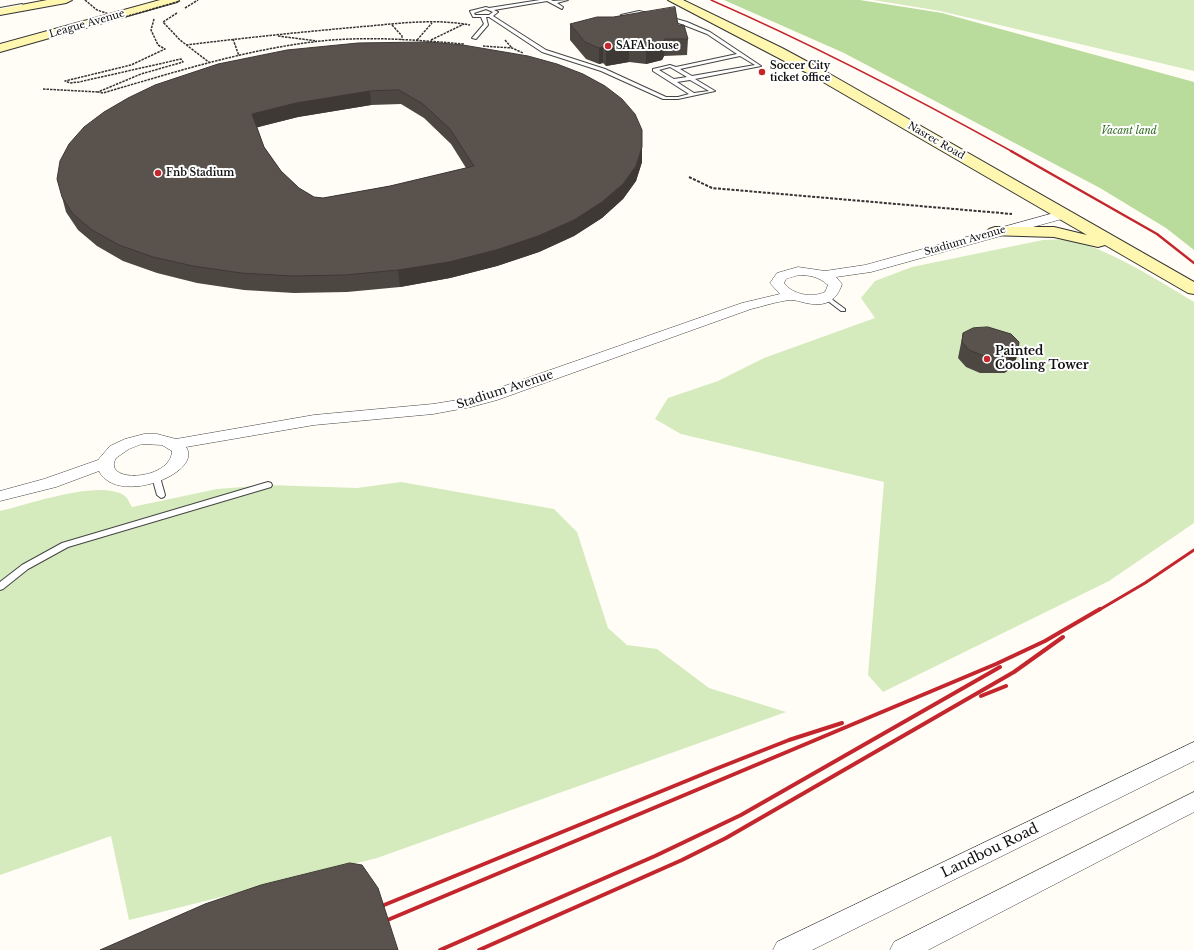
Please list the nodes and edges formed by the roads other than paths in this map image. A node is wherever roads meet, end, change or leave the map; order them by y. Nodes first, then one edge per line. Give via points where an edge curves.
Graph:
1 (8, 0) edge
2 (24, 0) edge
3 (66, 0) edge
4 (566, 0) edge
5 (674, 0) edge
6 (176, 1) edge
7 (0, 2) edge
8 (45, 2) edge
9 (553, 2) junction
10 (0, 5) edge
11 (562, 8) dead end
12 (0, 9) edge
13 (490, 9) junction
14 (0, 12) edge
15 (496, 12) junction
16 (623, 15) edge
17 (483, 16) junction
18 (490, 16) junction
19 (0, 22) edge
20 (54, 33) junction
21 (6, 34) dead end
22 (474, 38) dead end
23 (0, 48) edge
24 (740, 55) junction
25 (676, 68) junction
26 (691, 78) junction
27 (673, 81) junction
28 (693, 95) junction
29 (1065, 214) junction
30 (995, 232) junction
31 (1130, 252) junction
32 (866, 269) junction
33 (825, 275) junction
34 (835, 284) junction
35 (778, 287) junction
36 (1194, 289) edge
37 (790, 296) junction
38 (826, 297) junction
39 (747, 306) junction
40 (843, 310) dead end
41 (177, 451) junction
42 (108, 469) junction
43 (156, 477) junction
44 (268, 485) dead end
45 (161, 495) dead end
46 (0, 496) edge
47 (0, 588) edge
48 (1194, 751) edge
49 (1194, 801) edge
50 (790, 949) edge
51 (903, 950) edge

1 - 7 main road
2 - 10 lane
3 - 8 main road
4 - 9 lane
5 - 29 main road, Nasrec Road via 778,51
6 - 20 main road, League Avenue
8 - 12 lane
8 - 14 main road
8 - 19 main road
9 - 11 lane
9 - 13 lane via 548,0
9 - 15 lane
13 - 15 lane
13 - 17 lane via 471,12 474,16
15 - 18 lane
16 - 24 lane via 638,12 666,16 714,36
17 - 18 lane
17 - 22 lane via 486,24
18 - 28 lane via 550,54 603,70 665,98
20 - 21 main road via 29,36
20 - 23 main road, League Avenue
24 - 25 lane
24 - 26 lane via 759,66
25 - 26 lane
25 - 27 lane via 670,66 655,70
26 - 27 lane
26 - 28 lane via 711,92
27 - 28 lane
29 - 30 street, Stadium Avenue
29 - 31 main road, Nasrec Road
30 - 31 main road via 1060,233
30 - 32 street, Stadium Avenue
31 - 36 main road, Nasrec Road
32 - 33 street, Stadium Avenue
32 - 34 street, Stadium Avenue
33 - 34 street
33 - 35 street, Stadium Avenue via 808,271 790,273 779,279
34 - 38 street via 836,289
35 - 37 street
35 - 39 street, Stadium Avenue
37 - 38 street via 808,300
37 - 39 street, Stadium Avenue
38 - 40 lane
39 - 41 street, Stadium Avenue via 467,404 439,410 291,423
41 - 42 street via 169,441 158,438 134,441 115,450
41 - 43 street via 176,465
42 - 43 street via 119,480 130,482
42 - 46 street
43 - 45 lane
44 - 47 lane via 65,545 25,566
48 - 50 street, Landbou Road
49 - 51 street

